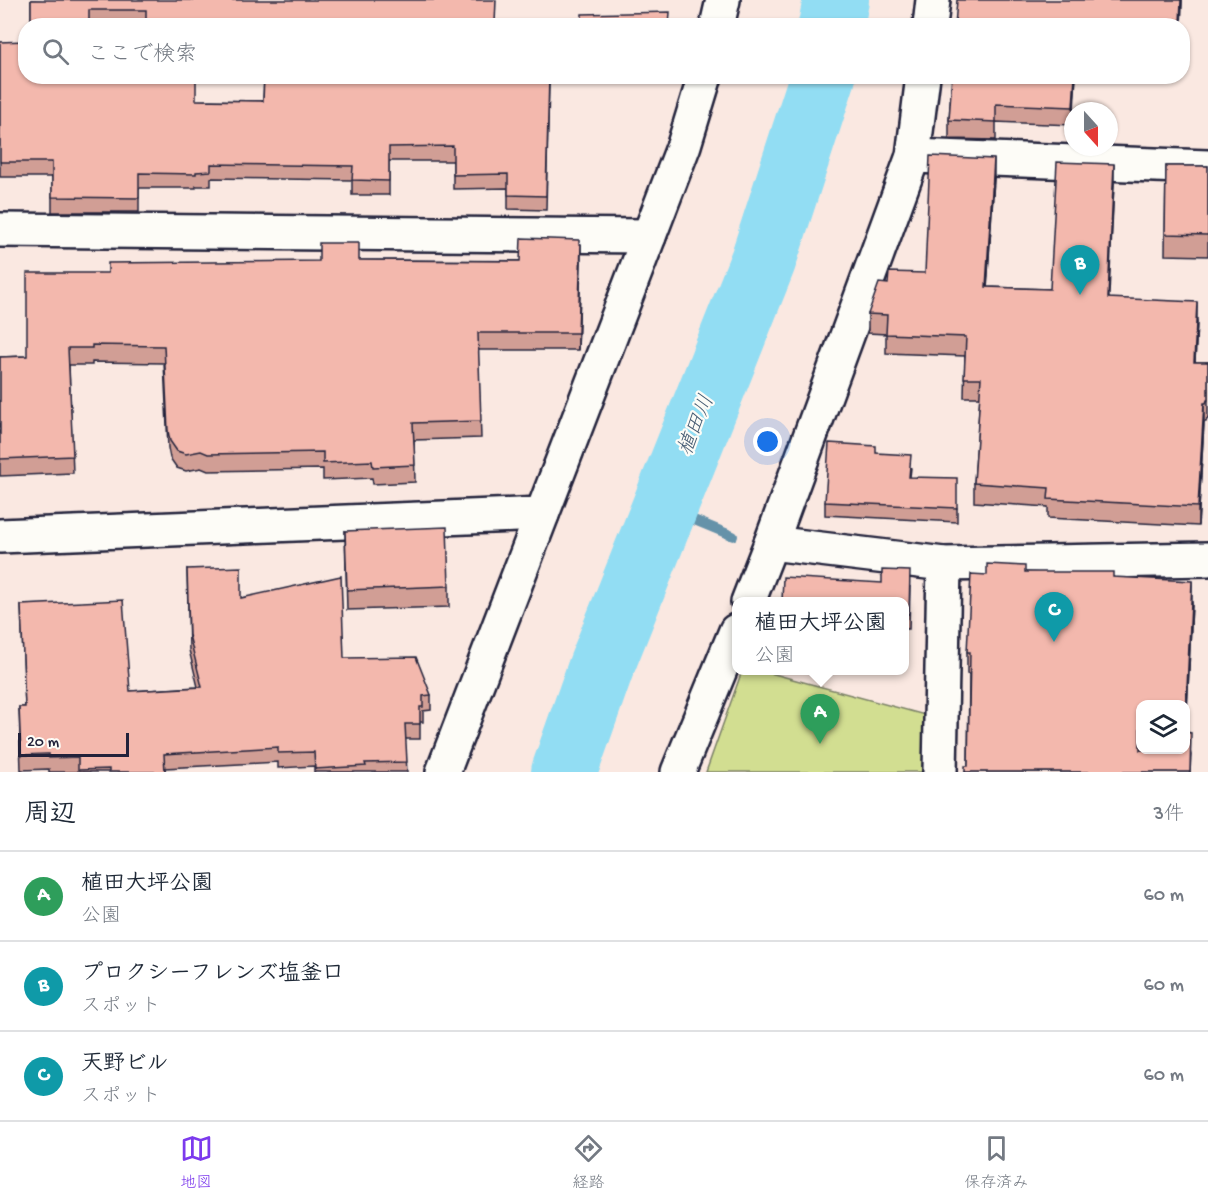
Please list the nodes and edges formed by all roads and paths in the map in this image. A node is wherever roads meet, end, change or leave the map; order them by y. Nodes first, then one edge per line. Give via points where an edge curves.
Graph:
1 (723, 0) edge
2 (933, 0) edge
3 (719, 18) edge
4 (931, 18) edge
5 (703, 84) edge
6 (922, 84) edge
7 (913, 156) junction
8 (1208, 167) edge
9 (0, 230) edge
10 (649, 236) junction
11 (542, 514) junction
12 (0, 536) edge
13 (771, 543) junction
14 (1208, 559) edge
15 (944, 564) junction
16 (750, 597) edge
17 (732, 641) edge
18 (442, 772) edge
19 (678, 772) edge
20 (940, 772) edge

1 - 3 street
2 - 4 street
5 - 10 street
6 - 7 street
7 - 8 street
7 - 13 street
9 - 10 street
10 - 11 street
11 - 12 street
11 - 18 street
13 - 15 street
13 - 16 street
14 - 15 street
15 - 20 street
17 - 19 street

